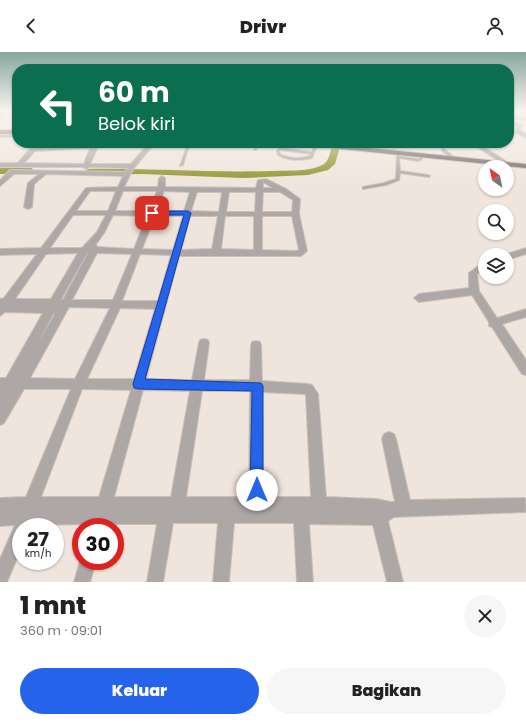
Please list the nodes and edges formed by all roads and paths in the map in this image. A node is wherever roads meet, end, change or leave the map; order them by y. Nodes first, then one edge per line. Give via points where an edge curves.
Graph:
1 (62, 148) edge
2 (93, 148) edge
3 (187, 148) edge
4 (315, 148) edge
5 (364, 148) edge
6 (482, 148) edge
7 (279, 149) joint
8 (33, 150) joint
9 (145, 150) edge
10 (442, 150) dead end
11 (313, 153) junction
12 (398, 155) junction
13 (454, 158) junction
14 (60, 159) dead end
15 (501, 160) edge
16 (478, 161) edge
17 (181, 165) dead end
18 (514, 165) edge
19 (0, 166) edge
20 (19, 166) junction
21 (58, 166) junction
22 (526, 166) edge
23 (86, 167) junction
24 (130, 170) junction
25 (0, 172) edge
26 (12, 172) junction
27 (399, 172) junction
28 (43, 174) junction
29 (428, 176) dead end
30 (162, 178) dead end
31 (0, 184) edge
32 (364, 188) dead end
33 (121, 189) junction
34 (161, 190) junction
35 (194, 190) junction
36 (226, 190) junction
37 (260, 192) junction
38 (28, 207) dead end
39 (71, 213) junction
40 (111, 213) junction
41 (152, 213) junction
42 (188, 213) junction
43 (223, 213) junction
44 (258, 214) junction
45 (295, 214) junction
46 (93, 247) junction
47 (44, 250) junction
48 (84, 250) junction
49 (526, 251) edge
50 (136, 252) junction
51 (216, 252) junction
52 (1, 253) edge
53 (177, 253) junction
54 (258, 254) junction
55 (514, 255) edge
56 (478, 269) edge
57 (474, 291) junction
58 (419, 298) dead end
59 (2, 307) edge
60 (59, 307) junction
61 (114, 308) junction
62 (160, 308) junction
63 (526, 313) edge
64 (494, 323) junction
65 (204, 343) dead end
66 (256, 345) dead end
67 (526, 370) edge
68 (10, 383) edge
69 (79, 383) junction
70 (138, 384) junction
71 (197, 385) junction
72 (258, 386) junction
73 (0, 400) edge
74 (0, 419) edge
75 (389, 439) dead end
76 (0, 505) edge
77 (525, 506) edge
78 (227, 510) junction
79 (256, 510) junction
80 (319, 510) junction
81 (388, 510) junction
82 (172, 511) junction
83 (301, 511) junction
84 (101, 516) edge
85 (0, 518) edge
86 (23, 518) edge
87 (27, 518) edge
88 (64, 518) edge
89 (12, 519) edge
90 (12, 551) edge
91 (85, 570) edge
92 (0, 578) edge
93 (82, 582) edge
94 (155, 582) edge
95 (221, 582) edge
96 (305, 582) edge
97 (395, 582) edge

1 - 8 street
2 - 23 street
3 - 17 lane
4 - 11 lane
5 - 12 highway
6 - 15 street
7 - 11 lane
7 - 11 lane via 279,154 283,157 300,159 311,157
8 - 20 street
9 - 24 street
10 - 13 lane
12 - 13 highway
12 - 27 lane
13 - 16 highway
14 - 21 street
18 - 22 highway
19 - 20 street
20 - 21 street
21 - 23 street
23 - 24 street
24 - 28 street
24 - 33 street
25 - 26 street
26 - 28 street
26 - 31 street
27 - 29 lane
27 - 32 lane via 398,179 393,182
28 - 38 street via 30,183
30 - 34 street
33 - 34 street
33 - 39 street via 88,189
33 - 40 street
34 - 35 street
34 - 41 street
35 - 36 street
35 - 42 street
36 - 37 street
36 - 43 street
37 - 44 street
37 - 45 street via 260,181 264,180 284,190 297,199
39 - 40 street
39 - 47 street
40 - 41 street
40 - 46 street
41 - 42 street
41 - 50 street
42 - 43 street
42 - 53 street
43 - 44 street
43 - 51 street
44 - 45 street
44 - 54 street
45 - 54 street via 302,253
46 - 48 street
46 - 50 street
46 - 60 street
47 - 48 street
47 - 52 street
47 - 59 street
48 - 60 street
49 - 55 street
50 - 53 street
50 - 61 street
51 - 53 street
51 - 54 street
53 - 62 street
56 - 57 street via 473,273
57 - 58 street
57 - 64 street
59 - 60 street
60 - 61 street
60 - 68 street
61 - 62 street
61 - 69 street
62 - 70 street
63 - 64 street
64 - 67 street
65 - 71 street
66 - 72 street
68 - 69 street
68 - 73 street
68 - 74 street
69 - 70 street
69 - 87 street
70 - 71 street
70 - 84 street
71 - 72 street
71 - 82 street
72 - 79 street
72 - 80 street via 311,391
75 - 81 street
76 - 86 street
77 - 81 street
78 - 79 street
78 - 82 street
78 - 95 street
79 - 83 street
80 - 81 street
80 - 83 street
81 - 97 street
82 - 84 street
82 - 94 street
83 - 96 street
84 - 88 street
85 - 89 street
90 - 92 street
91 - 93 street

